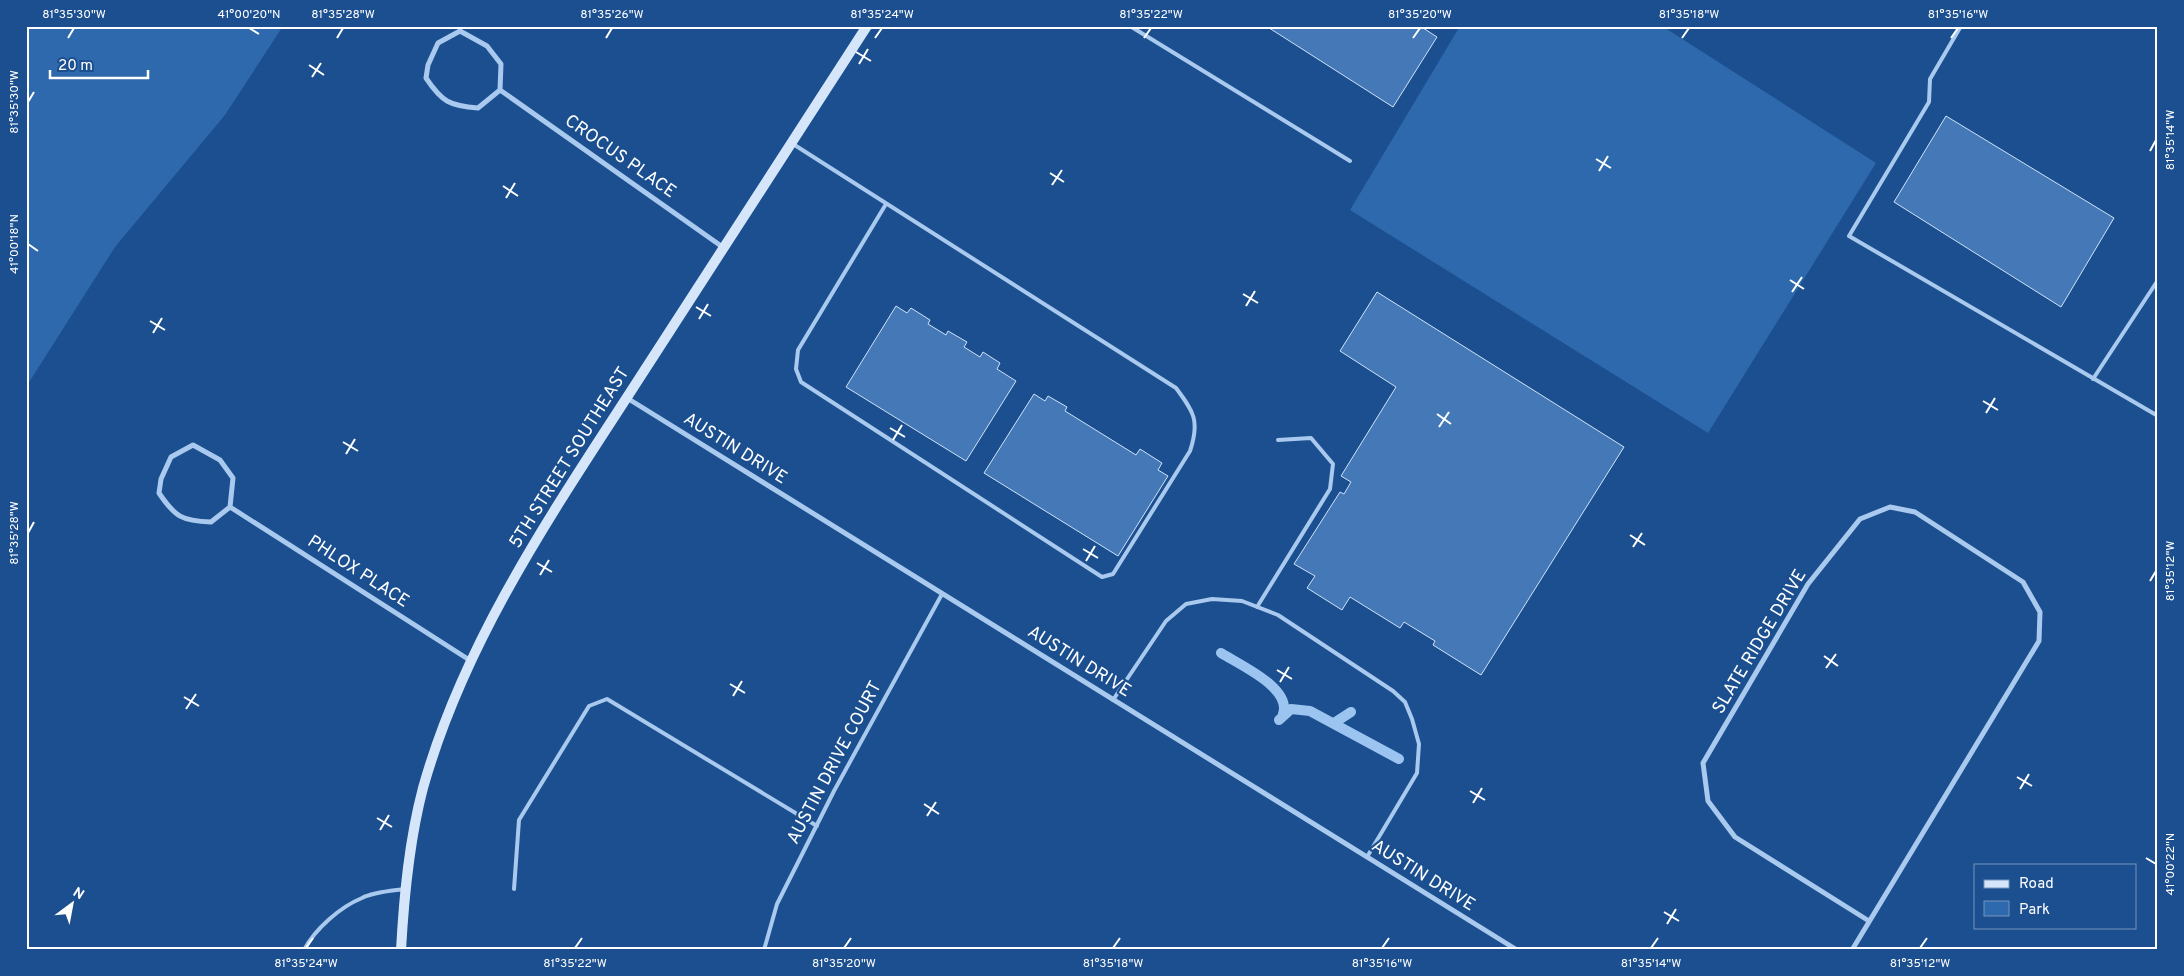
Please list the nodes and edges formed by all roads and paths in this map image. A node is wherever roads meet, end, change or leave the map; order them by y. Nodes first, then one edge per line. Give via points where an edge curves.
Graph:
1 (867, 26) edge
2 (1130, 26) edge
3 (1961, 26) edge
4 (500, 90) junction
5 (791, 143) junction
6 (1350, 161) dead end
7 (886, 204) junction
8 (724, 248) junction
9 (2158, 280) edge
10 (2092, 379) junction
11 (627, 398) junction
12 (2158, 416) edge
13 (1278, 440) dead end
14 (230, 507) junction
15 (942, 594) junction
16 (1257, 606) junction
17 (471, 661) junction
18 (1113, 700) junction
19 (817, 826) junction
20 (1367, 857) junction
21 (406, 888) junction
22 (514, 889) dead end
23 (1869, 922) junction
24 (1512, 949) edge
25 (304, 950) edge
26 (401, 950) edge
27 (764, 950) edge
28 (1852, 950) edge

1 - 5 main road, 5TH STREET SOUTHEAST
2 - 6 lane
3 - 10 lane via 1930,79 1929,102 1849,236
4 - 4 street via 501,64 487,46 460,31 438,43 426,78 438,96 455,106 478,108
4 - 8 street, CROCUS PLACE
5 - 7 lane
5 - 8 main road, 5TH STREET SOUTHEAST
7 - 7 lane via 1176,388 1193,411 1196,433 1190,451 1113,574 1102,577 801,382 796,369 798,350
8 - 11 main road, 5TH STREET SOUTHEAST
9 - 10 lane
10 - 12 lane
11 - 15 street, AUSTIN DRIVE
11 - 17 main road, 5TH STREET SOUTHEAST via 546,524
13 - 16 lane via 1311,438 1333,464 1330,489
14 - 14 street via 233,478 220,460 193,445 171,458 161,479 159,493 171,511 188,521 211,522
14 - 17 street, PHLOX PLACE
15 - 18 street, AUSTIN DRIVE
15 - 19 lane, AUSTIN DRIVE COURT
16 - 18 lane via 1242,601 1212,599 1186,604 1166,621
16 - 20 lane via 1278,615 1405,702 1419,744 1417,772
17 - 21 main road, 5TH STREET SOUTHEAST via 440,734 423,790 410,848
18 - 20 street, AUSTIN DRIVE
19 - 22 lane via 607,699 589,706 519,820
19 - 27 lane, AUSTIN DRIVE COURT via 777,904
20 - 24 street, AUSTIN DRIVE
21 - 25 lane via 363,897 311,937
21 - 26 main road, 5TH STREET SOUTHEAST
23 - 23 street, SLATE RIDGE DRIVE via 2039,641 2040,612 2023,582 1915,512 1890,507 1860,519 1808,584 1703,763 1708,801 1735,836
23 - 28 street, SLATE RIDGE DRIVE

